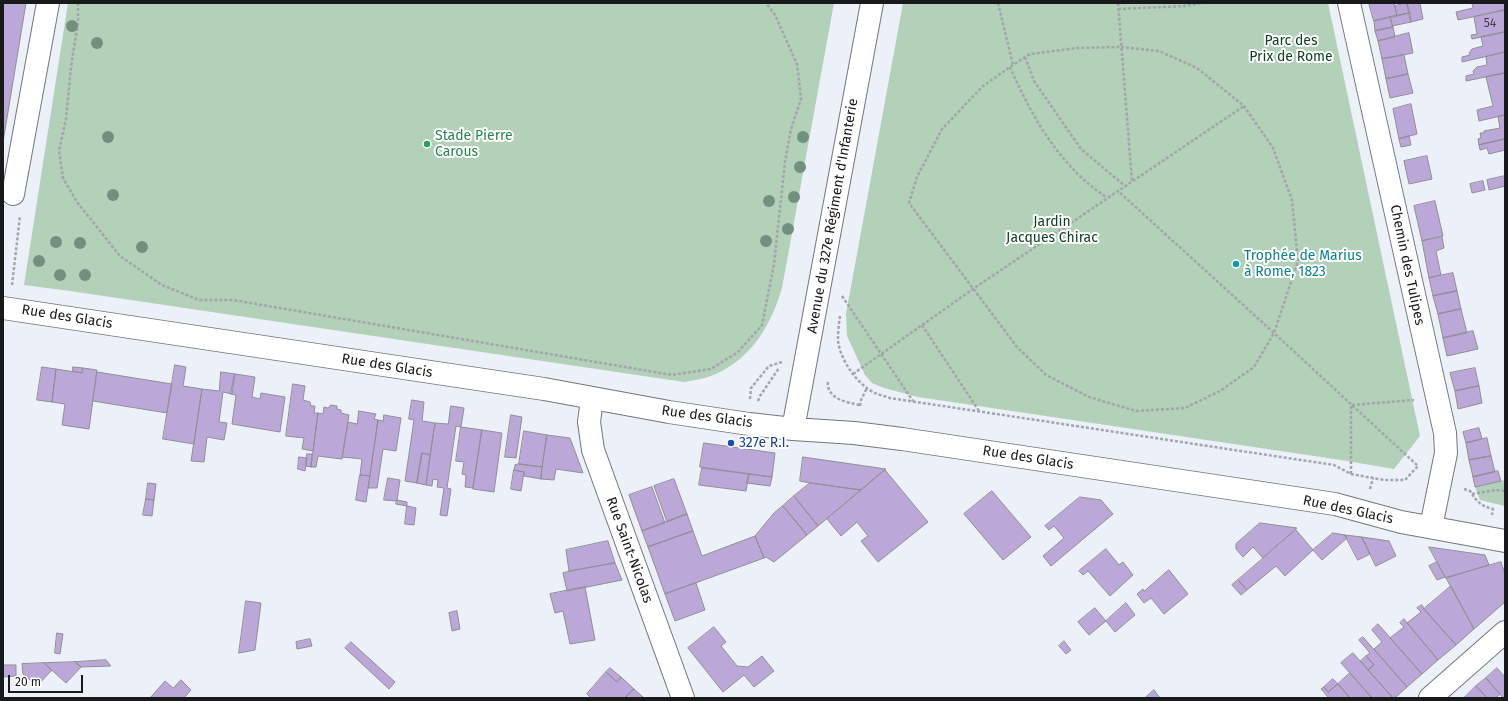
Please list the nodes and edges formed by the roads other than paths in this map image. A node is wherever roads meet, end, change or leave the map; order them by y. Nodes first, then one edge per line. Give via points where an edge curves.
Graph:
1 (48, 3) edge
2 (872, 3) edge
3 (1349, 3) edge
4 (13, 194) road end
5 (6, 308) edge
6 (592, 399) junction
7 (793, 429) junction
8 (1431, 527) junction
9 (1505, 541) edge
10 (1505, 632) edge
11 (683, 698) edge
12 (1430, 698) edge

1 - 4 street
2 - 7 street, Avenue du 327e Régiment d'Infanterie
3 - 8 street, Chemin des Tulipes via 1445,433 1446,452
5 - 6 street, Rue des Glacis via 544,389
6 - 7 street, Rue des Glacis
6 - 11 street, Rue Saint-Nicolas via 589,422 593,450
7 - 8 street, Rue des Glacis via 895,438 1335,504 1401,522
8 - 9 street, Rue des Glacis
10 - 12 street

